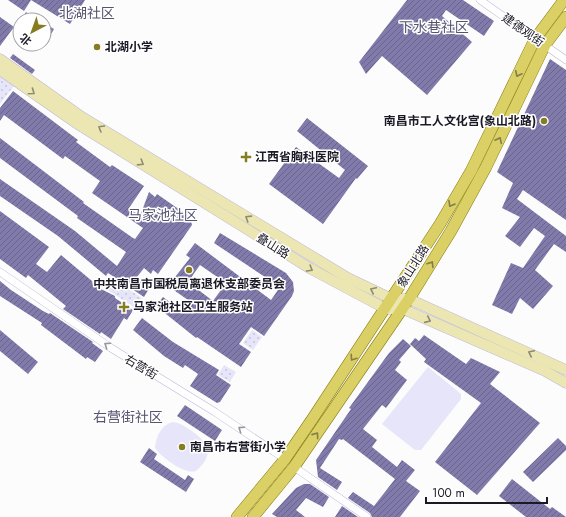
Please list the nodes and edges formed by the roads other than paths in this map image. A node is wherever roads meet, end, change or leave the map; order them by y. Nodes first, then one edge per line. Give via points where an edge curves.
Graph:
1 (480, 0) edge
2 (564, 0) edge
3 (566, 17) edge
4 (536, 39) junction
5 (546, 45) junction
6 (0, 59) edge
7 (566, 60) edge
8 (0, 70) edge
9 (0, 272) edge
10 (392, 299) junction
11 (409, 299) junction
12 (386, 309) junction
13 (403, 309) junction
14 (566, 370) edge
15 (566, 383) edge
16 (285, 459) junction
17 (294, 467) junction
18 (238, 517) edge
19 (253, 517) edge
20 (367, 517) edge

1 - 4 street, 建德观街
2 - 4 main road, 象山北路
3 - 5 main road, 象山北路
4 - 5 street, 建德观街
4 -> 10 main road, 象山北路 via 470,171
5 - 7 street, 建德观街
11 -> 5 main road, 象山北路 via 486,168
10 -> 6 main road, 叠山路 via 323,264 82,117
8 -> 12 main road, 叠山路 via 76,123 304,265
16 -> 9 street, 右营街 via 111,348
10 - 11 main road, 叠山路
10 - 12 main road, 象山北路
11 - 13 main road, 象山北路
14 -> 11 main road, 叠山路
12 - 13 main road, 叠山路
12 -> 16 main road, 象山北路
13 -> 15 main road, 叠山路 via 546,371
17 -> 13 main road, 象山北路
16 - 18 main road, 象山北路
17 - 19 main road, 象山北路
17 - 20 street

